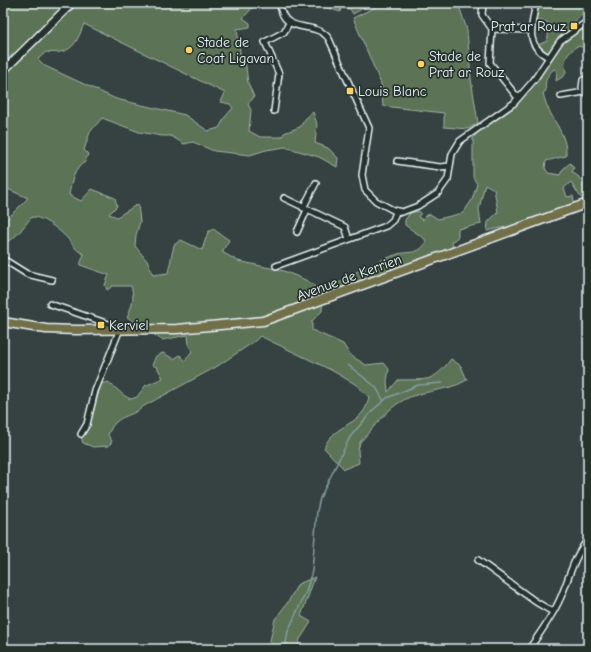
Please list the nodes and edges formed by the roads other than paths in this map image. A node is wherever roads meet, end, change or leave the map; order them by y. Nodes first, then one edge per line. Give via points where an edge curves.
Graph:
1 (72, 3) edge
2 (280, 3) edge
3 (483, 3) edge
4 (536, 3) edge
5 (588, 21) edge
6 (289, 23) junction
7 (582, 27) junction
8 (588, 28) edge
9 (492, 29) junction
10 (532, 30) junction
11 (548, 57) junction
12 (3, 71) edge
13 (586, 78) edge
14 (586, 93) edge
15 (562, 96) dead end
16 (518, 98) junction
17 (274, 111) dead end
18 (397, 161) dead end
19 (450, 166) junction
20 (316, 183) dead end
21 (284, 198) dead end
22 (588, 203) edge
23 (305, 209) junction
24 (396, 212) junction
25 (296, 232) dead end
26 (349, 239) junction
27 (3, 259) edge
28 (276, 266) dead end
29 (52, 280) dead end
30 (50, 304) dead end
31 (3, 318) edge
32 (3, 322) edge
33 (27, 326) junction
34 (109, 329) junction
35 (120, 329) junction
36 (81, 434) dead end
37 (588, 540) edge
38 (478, 560) dead end
39 (553, 612) junction
40 (529, 649) edge

1 - 12 main road
2 - 6 street via 282,14
3 - 9 street via 482,15
4 - 10 street
5 - 7 street
6 - 17 street via 284,32 265,42 279,74
6 - 24 street via 326,35 372,129 362,172 364,187 370,197
7 - 8 street
7 - 11 street via 564,37
9 - 10 street
9 - 16 street via 490,63
10 - 11 street via 533,44
11 - 16 street via 534,80
13 - 14 street via 582,82 582,88
14 - 15 street
16 - 19 street via 460,141 452,154
18 - 19 street
19 - 24 street via 448,179 438,193 414,208
20 - 23 street
21 - 23 street
22 - 35 main road, Avenue de Kerrien via 263,321 190,328
23 - 25 street
23 - 26 street via 345,228
24 - 26 street via 389,224
26 - 28 street
27 - 29 street via 27,274
30 - 34 street via 109,324
31 - 33 main road, Avenue de Kerrien
32 - 33 main road, Avenue de Kerrien
33 - 34 main road, Avenue de Kerrien via 54,329
34 - 35 main road, Avenue de Kerrien
35 - 36 street via 95,391 87,424
37 - 39 street via 575,560
38 - 39 street
39 - 40 street

